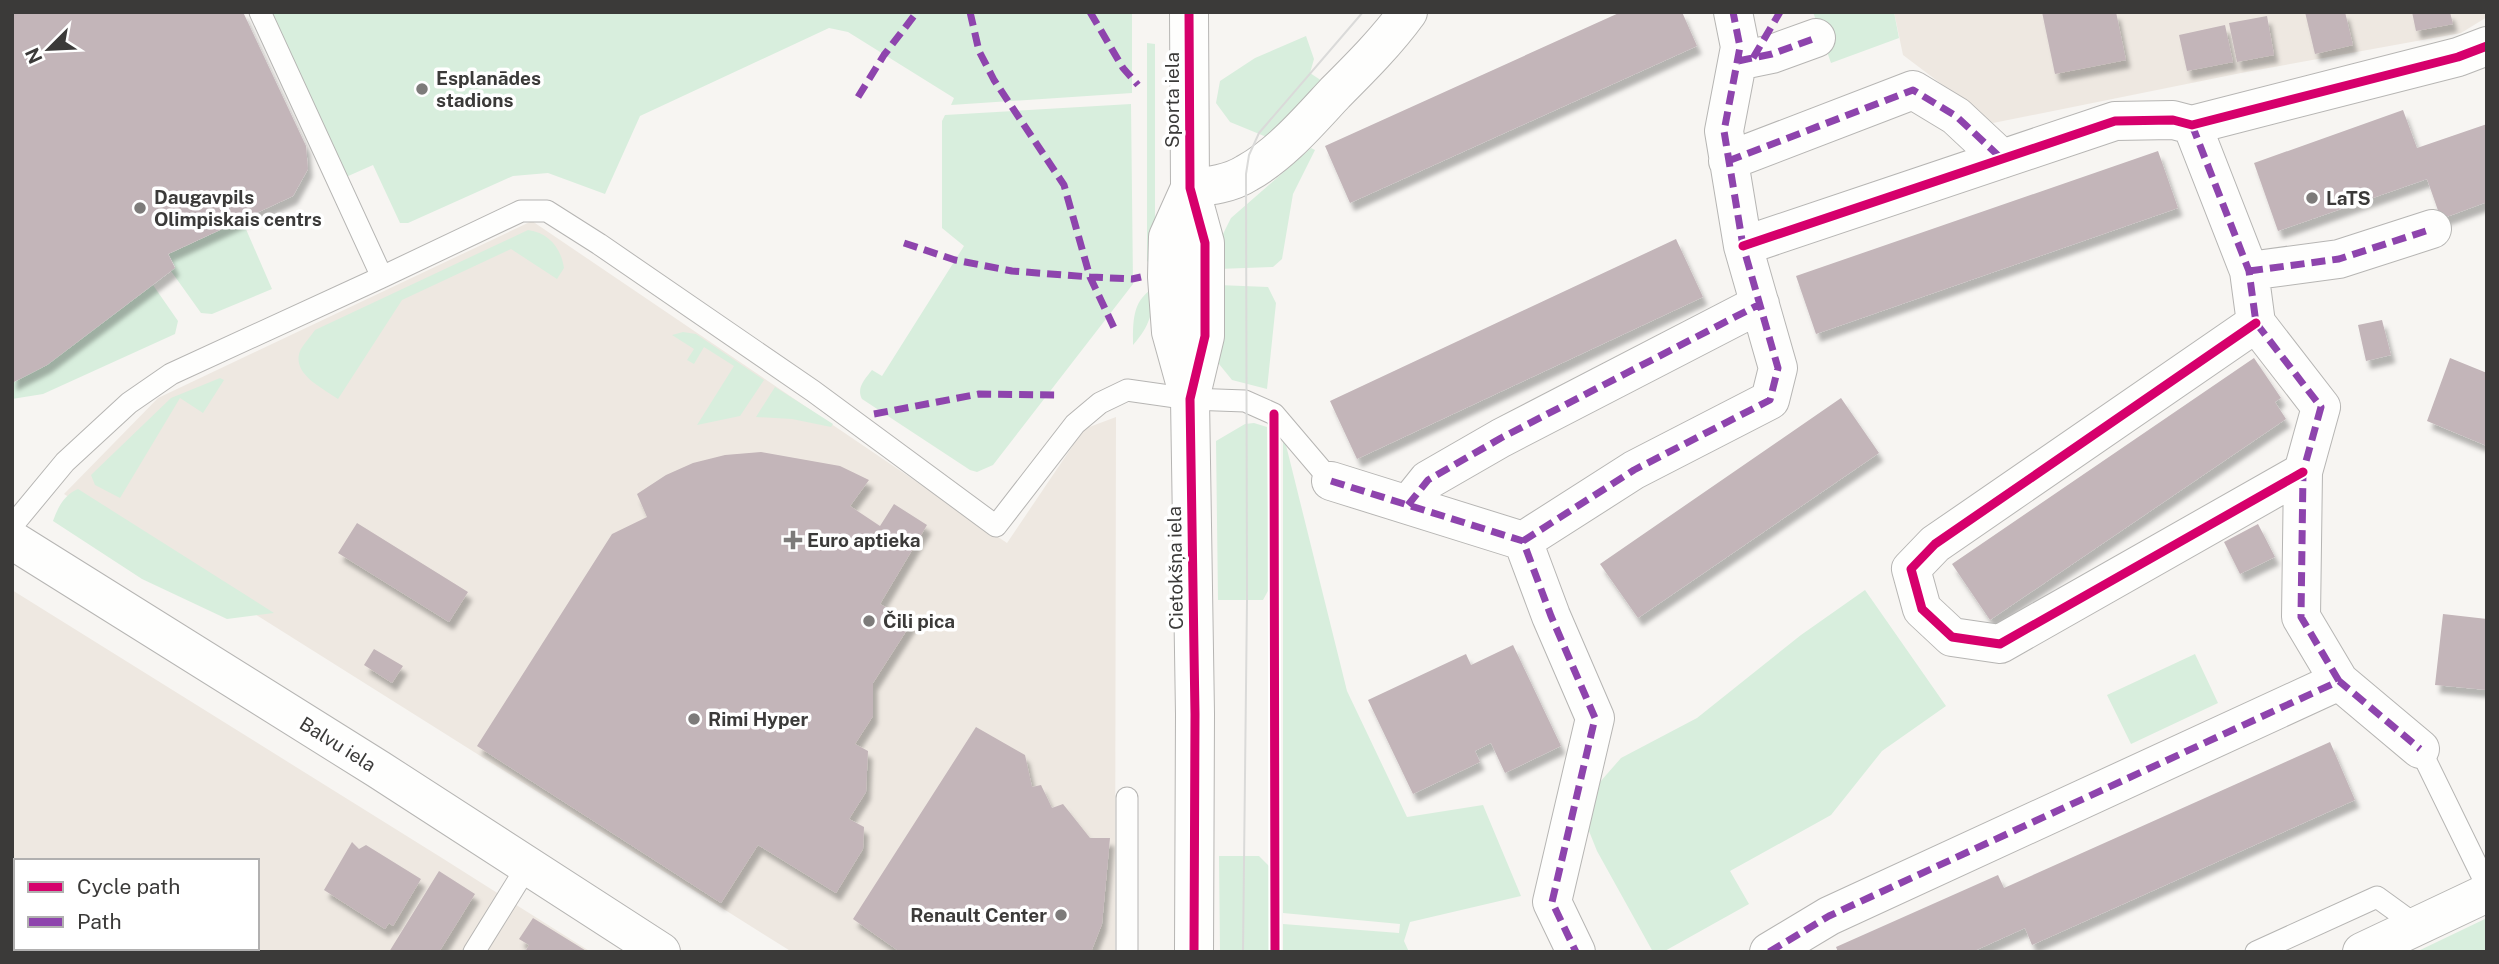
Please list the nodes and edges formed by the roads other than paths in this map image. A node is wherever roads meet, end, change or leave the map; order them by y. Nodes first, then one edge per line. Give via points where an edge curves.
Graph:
1 (260, 12) edge
2 (1189, 12) edge
3 (1408, 12) edge
4 (1733, 12) edge
5 (1816, 38) dead end
6 (2487, 46) edge
7 (1738, 61) junction
8 (2192, 125) junction
9 (2002, 159) junction
10 (1728, 161) junction
11 (1189, 188) junction
12 (2432, 229) dead end
13 (1743, 246) junction
14 (2249, 271) junction
15 (382, 277) junction
16 (1760, 304) junction
17 (2256, 323) junction
18 (1190, 399) junction
19 (2303, 472) junction
20 (1331, 481) joint
21 (1408, 505) junction
22 (12, 526) edge
23 (12, 540) edge
24 (1523, 541) junction
25 (2339, 681) junction
26 (2420, 749) joint
27 (1127, 798) dead end
28 (528, 865) junction
29 (2487, 886) edge
30 (2487, 892) edge
31 (2417, 926) junction
32 (474, 952) edge
33 (661, 952) edge
34 (1126, 952) edge
35 (1194, 952) edge
36 (1576, 952) edge
37 (1769, 952) edge
38 (2256, 952) edge
39 (2362, 952) edge

1 - 15 lane
2 - 11 street, Sporta iela
3 - 11 street via 1273,155 1246,174
4 - 7 street
5 - 7 street
6 - 8 street
7 - 10 street via 1724,131
8 - 9 street via 2172,120 2115,121
8 - 14 street
9 - 10 street via 1956,117 1913,90
9 - 13 street
10 - 13 street
11 - 18 street, Cietokšņa iela via 1168,237 1167,277 1171,332
12 - 14 street via 2339,259
13 - 16 street
14 - 17 street
15 - 18 lane via 521,211 547,211 813,391 996,526 1075,424 1100,403 1126,390
15 - 22 lane via 171,374 129,403 65,462
16 - 21 street via 1501,438 1429,480
16 - 24 street via 1778,368 1770,401 1634,470
17 - 19 street via 2321,407
17 - 19 street via 1936,544 1911,569 1922,609 1952,637 2000,643
18 - 20 lane via 1245,401 1274,414
18 - 35 street, Cietokšņa iela
19 - 25 street via 2301,617
20 - 21 street
21 - 24 street
23 - 28 street, Balvu iela
24 - 36 street via 1595,718 1552,902
25 - 26 street
25 - 37 street via 1860,901
26 - 29 lane
27 - 34 lane
28 - 32 lane
28 - 33 street, Balvu iela
30 - 31 street
31 - 38 lane via 2377,897
31 - 39 street

